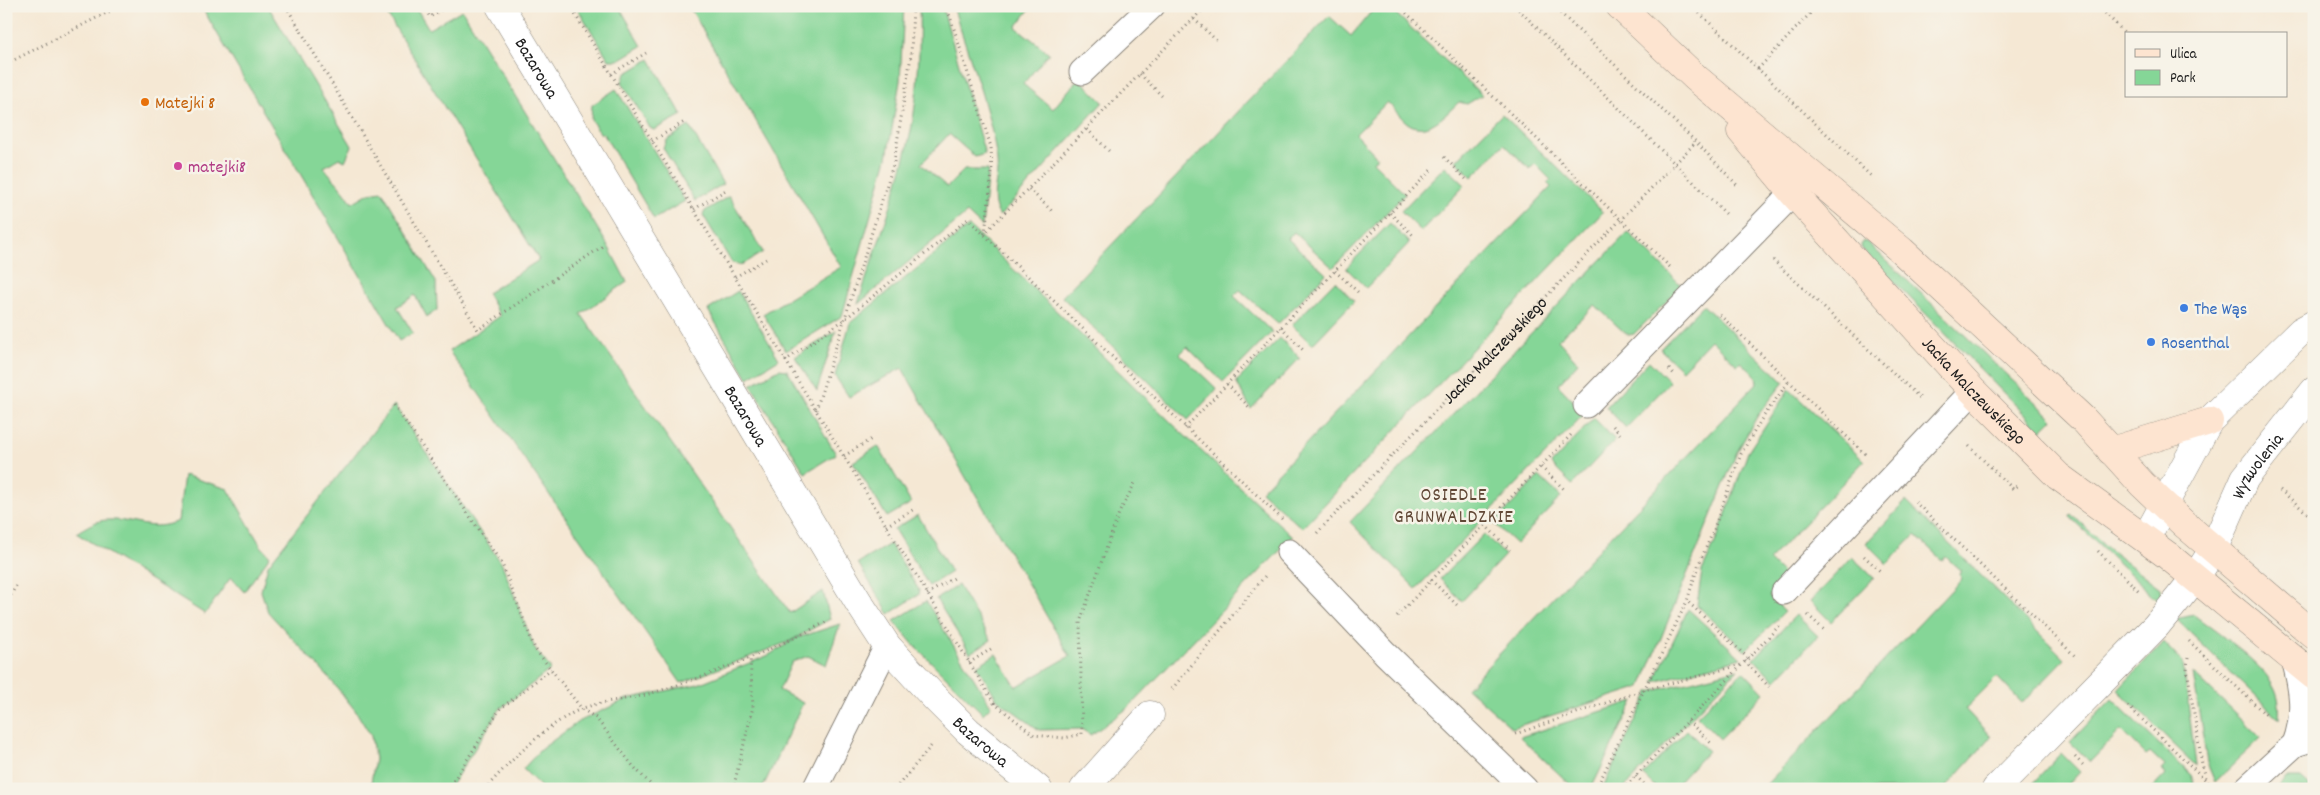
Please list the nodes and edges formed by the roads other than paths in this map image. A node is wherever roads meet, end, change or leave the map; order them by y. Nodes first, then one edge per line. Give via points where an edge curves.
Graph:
1 (500, 6) edge
2 (1152, 6) edge
3 (1620, 6) edge
4 (1082, 72) dead end
5 (1696, 78) junction
6 (1793, 193) junction
7 (2314, 324) edge
8 (1973, 391) junction
9 (2314, 391) edge
10 (1586, 405) road end
11 (2209, 421) junction
12 (2111, 451) junction
13 (2163, 504) junction
14 (2146, 538) junction
15 (2213, 550) junction
16 (1289, 552) road end
17 (2195, 578) junction
18 (1791, 599) road end
19 (2314, 635) edge
20 (887, 646) junction
21 (2304, 668) edge
22 (1150, 714) road end
23 (2304, 741) edge
24 (815, 789) edge
25 (1038, 789) edge
26 (1084, 789) edge
27 (1525, 789) edge
28 (1996, 789) edge
29 (2246, 789) edge

1 - 20 street, Bazarowa
2 - 4 lane
3 - 5 street, Jacka Malczewskiego
5 - 6 street, Jacka Malczewskiego
5 - 12 street, Jacka Malczewskiego via 1902,252 2010,350
6 - 8 street, Jacka Malczewskiego
6 - 10 lane
7 - 11 street via 2301,332
8 - 14 street, Jacka Malczewskiego via 2058,476
8 - 18 lane via 1890,479
9 - 15 street, Wyzwolenia via 2245,478
11 - 12 street
11 - 13 street
12 - 13 street, Jacka Malczewskiego
13 - 14 street
13 - 15 street, Jacka Malczewskiego
14 - 17 street, Jacka Malczewskiego
15 - 17 street, Wyzwolenia
15 - 19 street, Jacka Malczewskiego
16 - 27 lane via 1385,653
17 - 21 street, Jacka Malczewskiego
17 - 28 street, Wyzwolenia via 2164,616
20 - 24 lane
20 - 25 street, Bazarowa via 968,731
21 - 23 lane, Jacka Malczewskiego
22 - 26 street
23 - 29 lane, Jacka Malczewskiego

